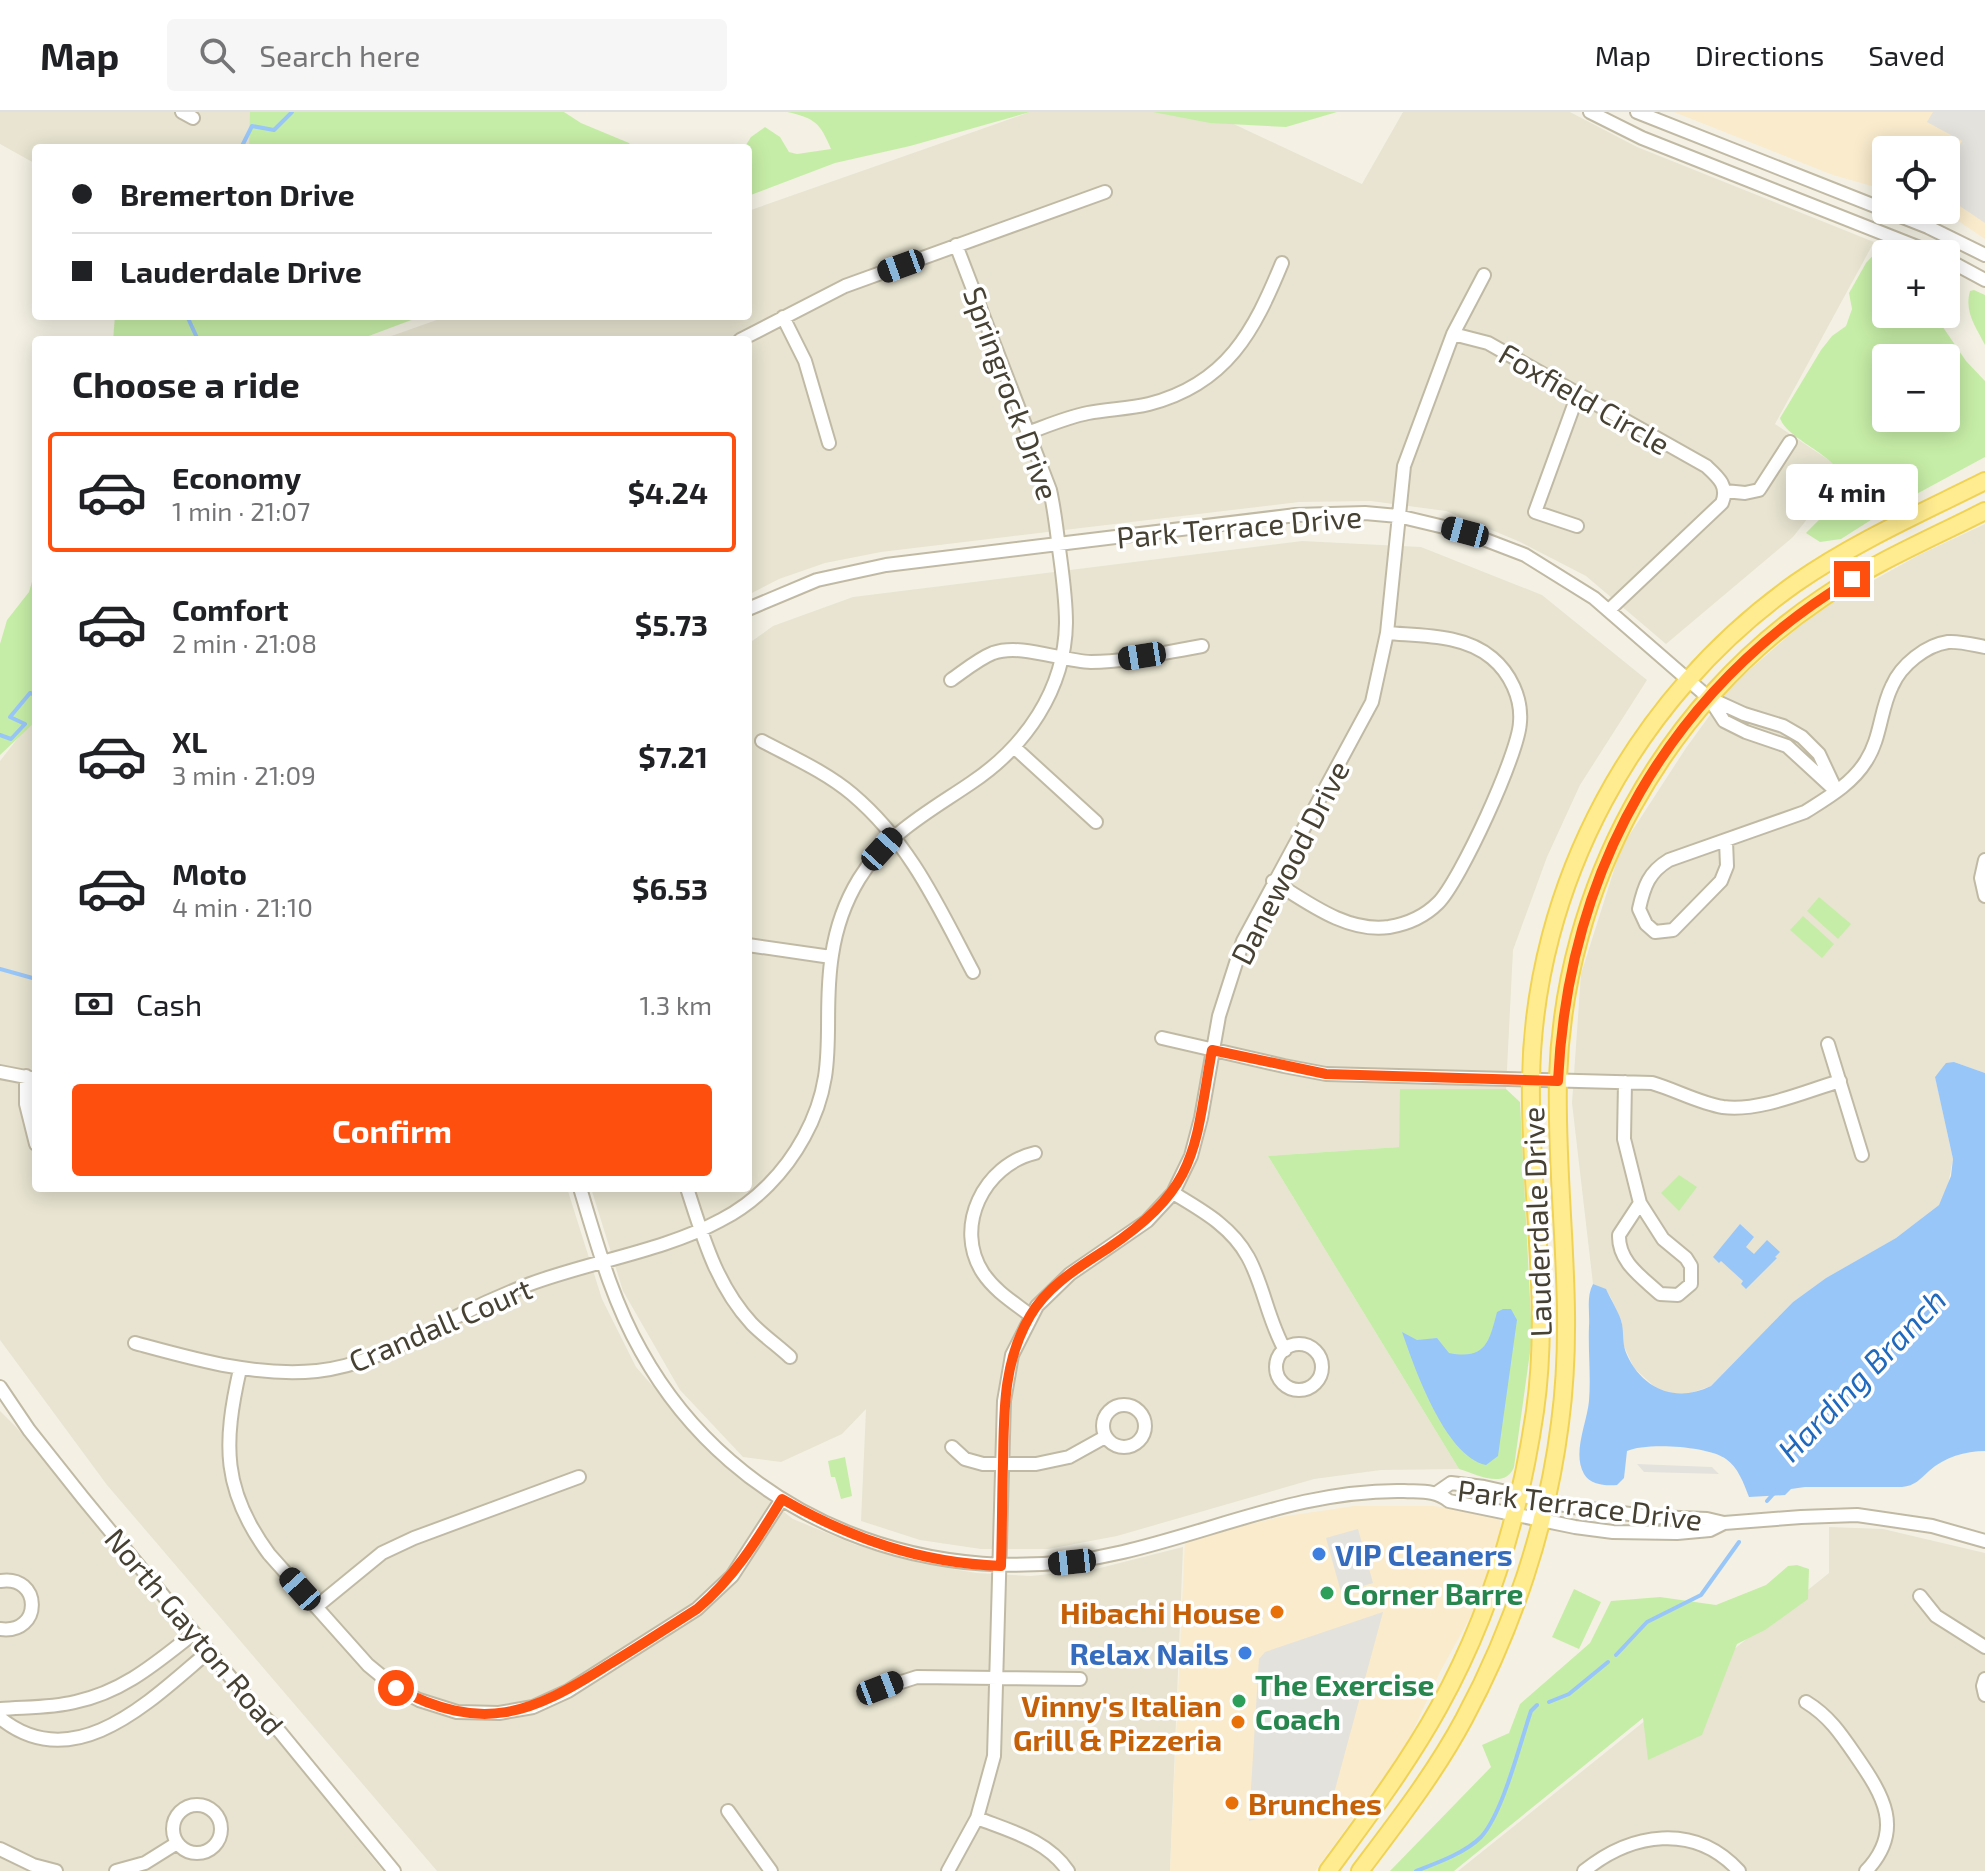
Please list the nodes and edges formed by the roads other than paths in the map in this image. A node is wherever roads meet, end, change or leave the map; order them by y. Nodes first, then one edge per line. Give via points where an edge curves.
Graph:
1 (1590, 112) edge
2 (1637, 112) edge
3 (1105, 192) dead end
4 (1899, 240) edge
5 (956, 245) junction
6 (1985, 255) edge
7 (1282, 263) dead end
8 (1960, 267) edge
9 (1484, 275) dead end
10 (1985, 280) edge
11 (783, 317) junction
12 (1453, 334) junction
13 (747, 336) edge
14 (1578, 394) junction
15 (1030, 432) junction
16 (1790, 442) dead end
17 (829, 443) dead end
18 (1985, 481) edge
19 (1725, 491) junction
20 (1985, 511) edge
21 (1398, 516) junction
22 (1577, 526) dead end
23 (1058, 544) junction
24 (752, 607) edge
25 (1609, 610) junction
26 (1387, 633) junction
27 (1202, 646) dead end
28 (1985, 647) edge
29 (1060, 659) junction
30 (951, 680) dead end
31 (1689, 680) junction
32 (1709, 698) junction
33 (762, 741) dead end
34 (1015, 748) junction
35 (1836, 791) junction
36 (1096, 822) dead end
37 (894, 836) junction
38 (1726, 841) junction
39 (1985, 860) edge
40 (1273, 881) junction
41 (1985, 896) edge
42 (752, 946) edge
43 (831, 957) junction
44 (973, 972) dead end
45 (1162, 1038) dead end
46 (1828, 1044) dead end
47 (1212, 1050) junction
48 (0, 1072) edge
49 (31, 1077) edge
50 (1531, 1080) junction
51 (1558, 1081) junction
52 (1840, 1081) junction
53 (1625, 1082) junction
54 (32, 1128) edge
55 (1035, 1153) dead end
56 (1862, 1155) dead end
57 (581, 1192) edge
58 (688, 1192) edge
59 (1173, 1193) junction
60 (1640, 1203) junction
61 (700, 1230) junction
62 (602, 1261) junction
63 (1030, 1315) junction
64 (135, 1343) dead end
65 (1285, 1350) dead end
66 (790, 1357) dead end
67 (240, 1369) junction
68 (0, 1387) edge
69 (1105, 1437) dead end
70 (952, 1447) dead end
71 (1003, 1464) junction
72 (579, 1477) dead end
73 (1438, 1492) junction
74 (1520, 1495) junction
75 (782, 1499) junction
76 (1545, 1501) junction
77 (1515, 1514) junction
78 (1540, 1520) junction
79 (1724, 1523) junction
80 (1985, 1541) edge
81 (1001, 1566) junction
82 (0, 1581) edge
83 (1920, 1596) dead end
84 (316, 1607) junction
85 (0, 1629) edge
86 (193, 1634) junction
87 (1985, 1647) edge
88 (208, 1652) junction
89 (998, 1676) junction
90 (1080, 1679) dead end
91 (1985, 1679) edge
92 (864, 1694) dead end
93 (1985, 1695) edge
94 (1806, 1702) dead end
95 (0, 1709) edge
96 (0, 1718) edge
97 (728, 1811) dead end
98 (977, 1818) junction
99 (177, 1843) dead end
100 (0, 1849) edge
101 (56, 1871) edge
102 (116, 1871) edge
103 (394, 1871) edge
104 (771, 1871) edge
105 (948, 1871) edge
106 (1068, 1871) edge
107 (1328, 1871) edge
108 (1360, 1871) edge
109 (1584, 1871) edge
110 (1739, 1871) edge
111 (1866, 1871) edge

1 - 4 street via 1663,147
2 - 6 street via 1928,227
3 - 5 street
5 - 11 street via 845,286
5 - 15 street, Springrock Drive
7 - 15 street via 1245,340 1202,380 1164,399 1089,413
8 - 10 street
9 - 12 street
11 - 13 street
11 - 17 street via 805,361
12 - 14 street, Foxfield Circle via 1488,343
12 - 21 street via 1404,466
14 - 19 street, Foxfield Circle via 1706,466
14 - 22 street via 1535,512
15 - 23 street, Springrock Drive via 1056,514
16 - 19 street via 1759,490
18 - 31 main road, Lauderdale Drive via 1807,575 1742,626
19 - 25 street via 1722,503 1705,521
20 - 32 main road, Lauderdale Drive via 1824,596 1753,652
21 - 23 street, Park Terrace Drive via 1296,515
21 - 25 street, Park Terrace Drive via 1465,532 1525,555
21 - 26 street, Danewood Drive
23 - 24 street, Park Terrace Drive via 848,571
23 - 29 street, Springrock Drive via 1066,625
25 - 31 street, Park Terrace Drive
26 - 40 street, Danewood Drive via 1378,681 1362,723
26 - 40 street via 1471,645 1499,665 1519,702 1515,749 1463,865 1436,905 1413,920 1387,927 1339,919
27 - 29 street via 1112,660
28 - 35 street via 1950,642 1929,647 1899,673 1867,760
29 - 30 street via 1003,650
29 - 34 street, Springrock Drive via 1051,693
31 - 32 street, Park Terrace Drive
31 - 50 main road, Lauderdale Drive via 1635,748 1577,856 1542,978
32 - 35 street, Park Terrace Drive via 1724,721 1787,746
32 - 51 main road, Lauderdale Drive via 1637,795 1600,874 1571,969
33 - 37 street via 829,777
34 - 36 street
34 - 37 street, Springrock Drive
35 - 38 street via 1805,812
37 - 43 street, Springrock Drive via 871,861 846,905
37 - 44 street via 932,890
38 - 38 street via 1655,869 1639,909 1655,932 1673,930 1721,881 1727,866
39 - 41 street
40 - 47 street, Danewood Drive via 1243,941
42 - 43 street
43 - 61 street, Crandall Court via 829,1061 820,1103 805,1135 782,1171 756,1197
45 - 47 street
46 - 52 street
47 - 50 street via 1326,1074
47 - 59 street, Danewood Drive via 1196,1144
48 - 49 street
49 - 54 street via 26,1104
50 - 51 street
50 - 74 main road, Lauderdale Drive via 1541,1347
51 - 53 street
51 - 76 main road, Lauderdale Drive via 1567,1333 1560,1425
52 - 53 street via 1737,1108 1652,1083
52 - 56 street
53 - 60 street via 1624,1139
55 - 63 street via 1017,1157 984,1188 972,1228 984,1273
57 - 62 street, Park Terrace Drive
58 - 61 street
59 - 63 street, Danewood Drive via 1147,1221 1054,1286
59 - 65 street via 1217,1221 1240,1244
60 - 60 street via 1619,1235 1621,1253 1660,1294 1678,1295 1691,1284 1691,1266 1663,1239
61 - 62 street, Crandall Court
61 - 66 street via 737,1305
62 - 67 street, Crandall Court via 491,1300 361,1362 294,1373
62 - 75 street, Park Terrace Drive via 626,1323 669,1394 723,1454
63 - 71 street, Danewood Drive via 1008,1372
64 - 67 street, Crandall Court
67 - 84 street via 228,1433 236,1494 255,1535
68 - 86 street, North Gayton Road
69 - 71 street via 1057,1460
70 - 71 street via 972,1462
71 - 81 street, Danewood Drive
72 - 84 street via 382,1553
73 - 74 street, Park Terrace Drive via 1451,1483
73 - 77 street, Park Terrace Drive via 1449,1501
73 - 81 street, Park Terrace Drive via 1374,1490 1324,1496 1089,1560
74 - 76 street, Park Terrace Drive
74 - 77 main road, Lauderdale Drive
75 - 81 street, Park Terrace Drive via 851,1535 894,1550
75 - 84 street via 732,1576 697,1609 568,1691 519,1710 457,1712 419,1700 381,1676
76 - 78 main road, Lauderdale Drive
76 - 79 street, Park Terrace Drive
77 - 78 street, Park Terrace Drive
77 - 107 main road, Lauderdale Drive via 1485,1608 1439,1707
78 - 79 street, Park Terrace Drive via 1641,1533 1710,1530
78 - 108 main road, Lauderdale Drive via 1506,1629 1464,1720 1412,1803
79 - 80 street, Park Terrace Drive via 1857,1515 1932,1526
81 - 89 street, Danewood Drive
82 - 85 street via 19,1583 29,1592 32,1605 29,1618 19,1627
83 - 87 street via 1936,1616
86 - 88 street, North Gayton Road
86 - 95 street via 144,1673 101,1695
88 - 96 street via 126,1719 94,1733 42,1737
88 - 103 street, North Gayton Road
89 - 90 street
89 - 92 street via 917,1677
89 - 98 street, Danewood Drive via 994,1756
91 - 93 street
94 - 111 street via 1834,1723 1882,1796 1886,1837
97 - 104 street
98 - 105 street, Danewood Drive
98 - 106 street via 1044,1847
99 - 102 street via 145,1863
100 - 101 street
109 - 110 street via 1620,1847 1663,1838 1712,1850

